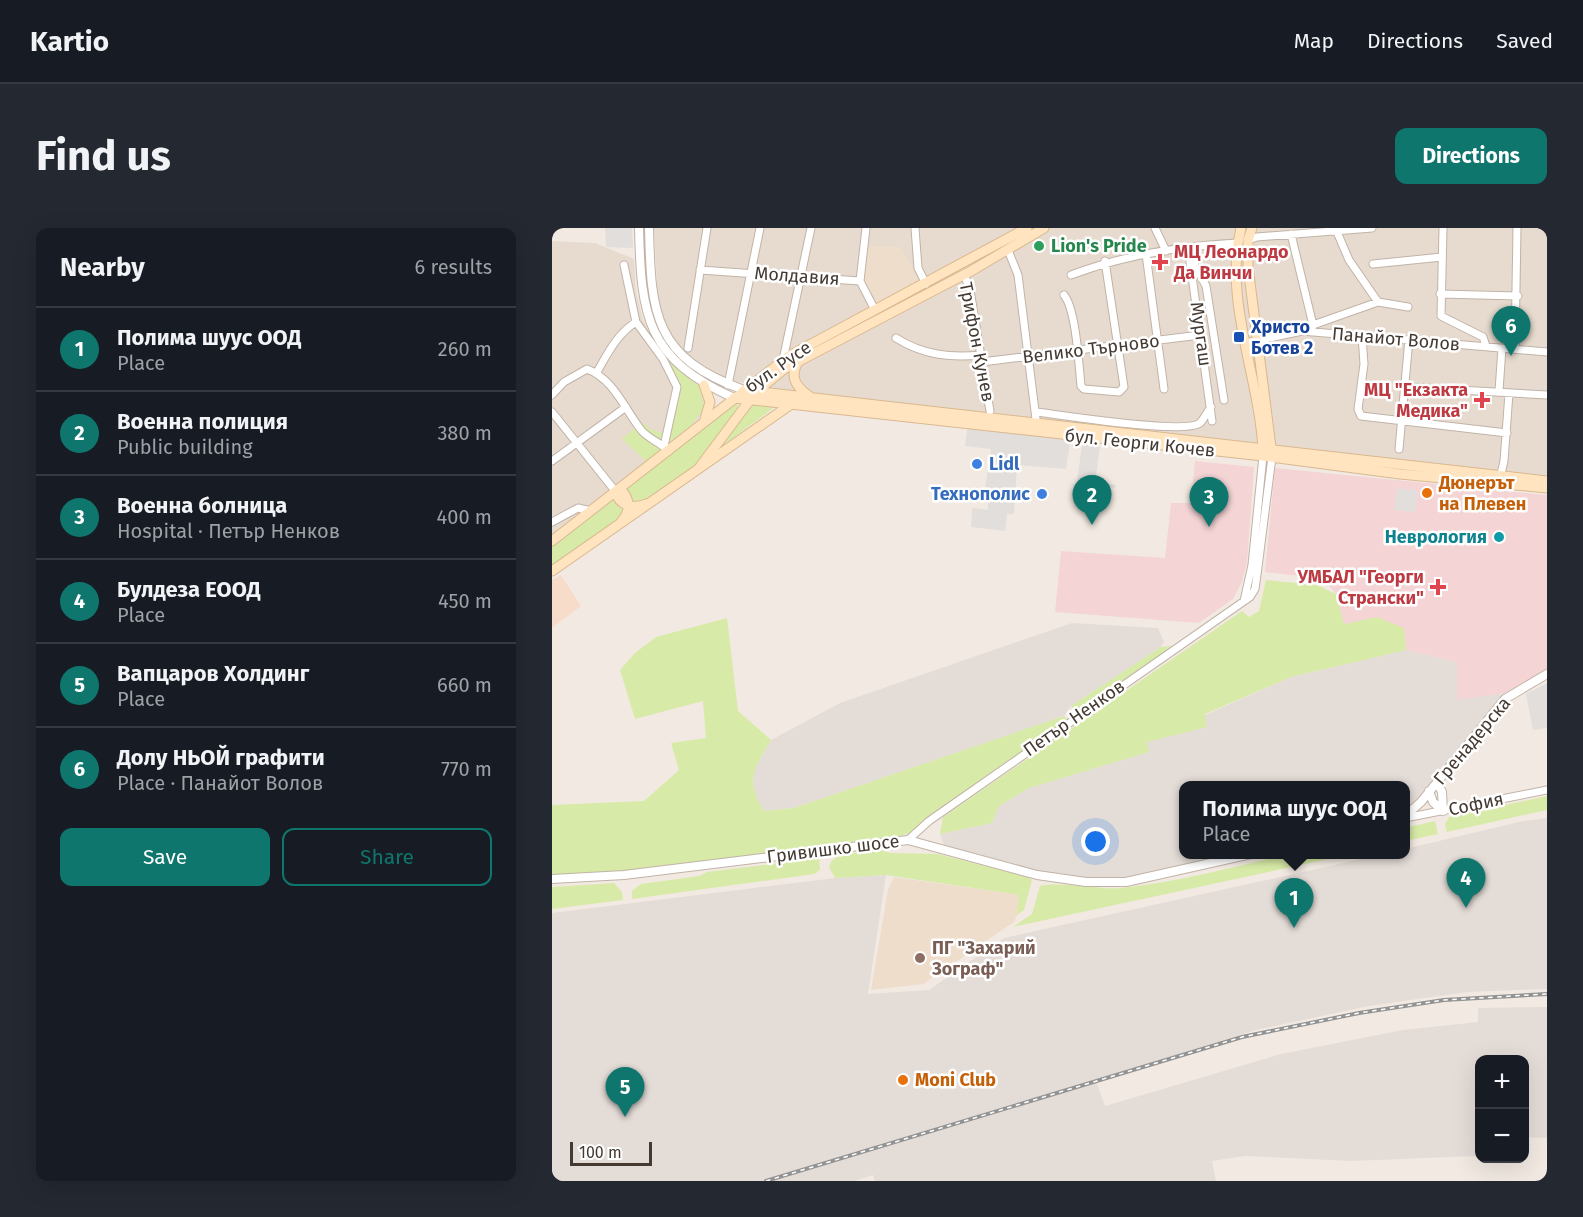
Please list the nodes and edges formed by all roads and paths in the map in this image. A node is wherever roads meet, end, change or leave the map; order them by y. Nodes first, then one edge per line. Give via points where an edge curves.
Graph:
1 (639, 228) edge
2 (650, 228) edge
3 (707, 228) edge
4 (760, 228) edge
5 (811, 228) edge
6 (866, 228) edge
7 (915, 228) edge
8 (1027, 228) edge
9 (1044, 228) edge
10 (1155, 228) edge
11 (1241, 228) edge
12 (1252, 228) edge
13 (1372, 228) edge
14 (1443, 228) edge
15 (1517, 228) edge
16 (1323, 230) edge
17 (1337, 232) junction
18 (1292, 234) junction
19 (1248, 240) junction
20 (1238, 243) junction
21 (1188, 247) junction
22 (1008, 250) junction
23 (1166, 251) junction
24 (1146, 254) junction
25 (1442, 257) junction
26 (1191, 258) junction
27 (1105, 261) junction
28 (1373, 264) dead end
29 (624, 265) dead end
30 (700, 270) junction
31 (752, 273) junction
32 (964, 274) junction
33 (1071, 275) dead end
34 (801, 278) junction
35 (860, 280) junction
36 (926, 284) junction
37 (1440, 294) junction
38 (1064, 295) dead end
39 (1518, 296) junction
40 (1378, 302) junction
41 (1407, 307) dead end
42 (876, 310) junction
43 (636, 322) junction
44 (1312, 328) junction
45 (1200, 335) junction
46 (1362, 336) junction
47 (896, 338) dead end
48 (1409, 339) junction
49 (1257, 340) junction
50 (1158, 341) junction
51 (1246, 343) junction
52 (1119, 346) junction
53 (1486, 346) junction
54 (688, 348) dead end
55 (1502, 348) junction
56 (1515, 349) junction
57 (1078, 350) junction
58 (1547, 352) edge
59 (1028, 356) junction
60 (982, 358) junction
61 (783, 360) junction
62 (799, 360) junction
63 (597, 372) junction
64 (704, 385) junction
65 (728, 385) junction
66 (1406, 387) junction
67 (1164, 389) dead end
68 (744, 390) junction
69 (1499, 391) junction
70 (756, 392) junction
71 (1509, 393) junction
72 (552, 395) edge
73 (1547, 395) edge
74 (734, 398) junction
75 (811, 398) junction
76 (749, 400) junction
77 (1224, 400) dead end
78 (790, 405) junction
79 (626, 407) junction
80 (1211, 407) junction
81 (990, 411) dead end
82 (552, 412) edge
83 (1078, 418) junction
84 (1212, 421) dead end
85 (1402, 421) junction
86 (1036, 422) junction
87 (701, 425) junction
88 (1091, 429) junction
89 (1507, 433) junction
90 (577, 443) junction
91 (666, 448) junction
92 (1399, 449) dead end
93 (1268, 453) junction
94 (552, 462) edge
95 (699, 468) junction
96 (1500, 480) junction
97 (1547, 481) edge
98 (1547, 488) edge
99 (616, 492) junction
100 (659, 498) junction
101 (629, 506) junction
102 (591, 511) junction
103 (552, 522) edge
104 (611, 532) junction
105 (552, 541) edge
106 (552, 571) edge
107 (1547, 674) edge
108 (1437, 782) junction
109 (1547, 790) edge
110 (1429, 791) junction
111 (1443, 811) junction
112 (1410, 812) edge
113 (1410, 816) edge
114 (908, 840) junction
115 (1232, 859) edge
116 (552, 879) edge

1 - 64 street via 641,290 648,316 668,353
2 - 65 street via 651,292 662,326 690,363
3 - 30 street
4 - 31 street
5 - 34 street
6 - 35 street
7 - 36 street via 918,268
8 - 36 main road, бул. Русе
9 - 22 main road, бул. Русе
10 - 23 street
11 - 20 main road
12 - 19 main road
13 - 17 street
14 - 25 street
15 - 39 street
16 - 17 street
16 - 18 street
17 - 40 street via 1349,260
18 - 19 street
18 - 44 street
19 - 49 main road
20 - 21 street
20 - 51 main road via 1240,306
21 - 23 street
21 - 26 street, Мургаш
22 - 32 main road, бул. Русе
22 - 59 street via 1018,275
23 - 24 street
24 - 27 street
24 - 50 street
25 - 28 street
25 - 37 street
26 - 45 street, Мургаш
26 - 77 street via 1206,286
27 - 33 street
27 - 52 street
29 - 43 street
30 - 31 street, Молдавия
30 - 54 street
31 - 34 street, Молдавия
31 - 65 street
32 - 60 street, Трифон Кунев
32 - 62 main road, бул. Русе
34 - 35 street, Молдавия
34 - 61 street
35 - 42 street, Молдавия
36 - 42 main road, бул. Русе
37 - 39 street
37 - 53 street via 1441,316 1483,337
38 - 57 street
39 - 56 street
40 - 41 street
40 - 44 street
42 - 61 main road, бул. Русе
43 - 63 street via 624,329
43 - 91 street via 663,358 677,387
44 - 46 street, Панайот Волов
44 - 49 street, Панайот Волов
45 - 50 street, Велико Търново
45 - 80 street, Мургаш
46 - 48 street, Панайот Волов
46 - 85 street via 1364,364 1358,409 1361,416
47 - 60 street, Велико Търново via 919,351
48 - 53 street, Панайот Волов
48 - 66 street
49 - 51 street, Панайот Волов
49 - 93 main road
50 - 52 street, Велико Търново
50 - 67 street
51 - 93 main road
52 - 57 street, Велико Търново
52 - 57 street via 1124,387 1119,392 1081,386
53 - 55 street, Панайот Волов
55 - 56 street, Панайот Волов
55 - 69 street
56 - 58 street, Панайот Волов
57 - 59 street, Велико Търново
59 - 60 street, Велико Търново
59 - 86 street
60 - 81 street, Трифон Кунев
61 - 68 main road, бул. Русе
62 - 70 main road, бул. Русе
62 - 75 main road via 794,370 795,381
63 - 72 street via 587,369 575,374
63 - 79 street
64 - 74 street
64 - 87 main road via 710,408
65 - 68 street
66 - 69 street
66 - 85 street
68 - 70 main road, бул. Георги Кочев
68 - 74 main road, бул. Русе
69 - 71 street
70 - 75 main road, бул. Георги Кочев
70 - 76 main road, бул. Русе
71 - 73 street
71 - 89 street
74 - 76 main road, бул. Георги Кочев
74 - 87 main road, бул. Русе
75 - 86 main road, бул. Георги Кочев
76 - 78 main road, бул. Георги Кочев
76 - 95 main road, бул. Русе
78 - 86 main road, бул. Георги Кочев
78 - 95 main road, бул. Русе
79 - 90 street
79 - 91 street via 643,433
80 - 83 street via 1200,423 1188,427
80 - 84 street, Мургаш
82 - 90 street
83 - 86 street
83 - 88 street
85 - 89 street
85 - 92 street
86 - 88 main road, бул. Георги Кочев
86 - 93 main road, бул. Георги Кочев
87 - 91 main road, бул. Русе
88 - 93 main road, бул. Георги Кочев
89 - 96 street
90 - 94 street
90 - 99 street
91 - 99 main road, бул. Русе
93 - 96 main road, бул. Георги Кочев via 1400,474
93 - 114 street, Петър Ненков via 1270,490 1255,589 1244,601 929,821
95 - 100 main road, бул. Русе
96 - 97 main road, бул. Георги Кочев
96 - 98 main road, бул. Георги Кочев
99 - 101 main road via 625,493
99 - 102 main road, бул. Русе
100 - 101 main road via 641,506
100 - 104 main road, бул. Русе
101 - 104 main road via 624,520
102 - 103 street via 578,508
102 - 105 main road, бул. Русе
104 - 106 main road, бул. Русе
107 - 108 street, Гренадерска via 1505,699
108 - 110 street, Гренадерска
108 - 111 street
109 - 111 street, София
110 - 111 street via 1433,802
110 - 112 street, Гренадерска
111 - 113 street, София
114 - 115 street, Гривишко шосе via 1037,875 1086,882 1126,882
114 - 116 street, Гривишко шосе via 624,875

